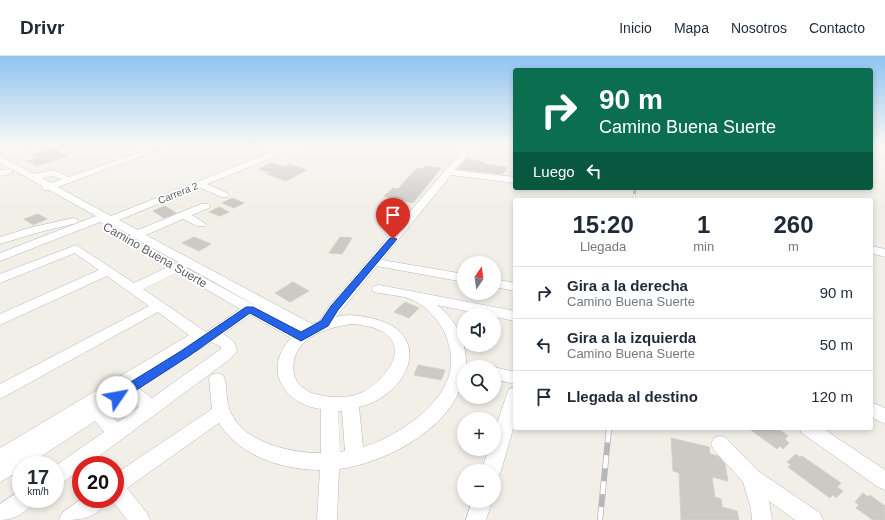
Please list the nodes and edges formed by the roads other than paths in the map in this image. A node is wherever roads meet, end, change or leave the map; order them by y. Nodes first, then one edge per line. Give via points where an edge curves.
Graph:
1 (11, 166) edge
2 (106, 166) edge
3 (244, 166) edge
4 (454, 166) edge
5 (3, 170) edge
6 (449, 172) junction
7 (102, 175) dead end
8 (28, 176) junction
9 (66, 179) junction
10 (513, 180) edge
11 (199, 184) junction
12 (46, 188) junction
13 (224, 195) dead end
14 (205, 206) dead end
15 (183, 216) junction
16 (99, 218) junction
17 (201, 224) dead end
18 (133, 237) junction
19 (0, 241) edge
20 (873, 249) edge
21 (885, 252) edge
22 (0, 257) edge
23 (374, 262) junction
24 (181, 265) junction
25 (108, 270) junction
26 (457, 277) edge
27 (0, 279) edge
28 (501, 284) edge
29 (513, 287) edge
30 (134, 288) junction
31 (379, 289) dead end
32 (416, 296) junction
33 (159, 306) junction
34 (464, 308) edge
35 (249, 309) junction
36 (501, 314) edge
37 (513, 316) edge
38 (0, 320) edge
39 (325, 323) junction
40 (306, 333) junction
41 (212, 334) junction
42 (461, 359) edge
43 (501, 375) edge
44 (513, 378) edge
45 (217, 379) dead end
46 (128, 390) junction
47 (0, 392) edge
48 (513, 400) edge
49 (145, 402) dead end
50 (350, 403) junction
51 (329, 404) junction
52 (873, 410) edge
53 (222, 412) junction
54 (885, 417) edge
55 (102, 418) dead end
56 (811, 430) edge
57 (117, 433) junction
58 (720, 444) dead end
59 (0, 458) edge
60 (355, 458) junction
61 (329, 462) junction
62 (493, 464) edge
63 (64, 471) edge
64 (0, 473) edge
65 (751, 477) junction
66 (124, 481) edge
67 (885, 482) edge
68 (124, 499) edge
69 (12, 508) edge
70 (85, 508) edge
71 (480, 508) edge
72 (0, 516) edge
73 (69, 520) edge
74 (140, 520) edge
75 (327, 520) edge
76 (476, 520) edge
77 (762, 520) edge
78 (814, 520) edge

1 - 8 street, Camino Buena Suerte
2 - 9 street
3 - 11 street, Carrera 2
4 - 6 street
5 - 8 street, Camino Buena Suerte
6 - 10 street
6 - 23 street
7 - 9 street via 80,180
8 - 9 street via 53,173
8 - 12 street, Camino Buena Suerte
9 - 12 street
11 - 13 street
11 - 16 street, Carrera 2
12 - 16 street, Camino Buena Suerte
14 - 15 street
15 - 17 street
15 - 18 street
16 - 18 street, Camino Buena Suerte
16 - 19 street via 33,230
16 - 22 street
18 - 24 street, Camino Buena Suerte
20 - 21 street
23 - 26 street
23 - 39 street via 334,308
24 - 30 street
24 - 35 street, Camino Buena Suerte
24 - 40 street, Camino Buena Suerte
25 - 27 street via 76,248
25 - 30 street
25 - 38 street
28 - 29 street
30 - 33 street
31 - 32 street
32 - 34 street
32 - 42 street via 441,316 450,328
33 - 47 street
33 - 59 street via 200,335
35 - 40 street, Camino Buena Suerte
35 - 41 street
36 - 37 street
39 - 40 street
39 - 50 street via 353,318 371,321 387,327 402,344 404,358 393,380 377,393
40 - 51 street via 293,346 286,360 287,380 302,396
41 - 46 street
41 - 57 street via 228,344 229,351
42 - 60 street via 449,395 426,423 390,445
43 - 44 street
45 - 53 street
46 - 49 street
46 - 64 street
48 - 62 street
50 - 51 street
50 - 60 street
51 - 61 street
52 - 54 street
53 - 61 street via 232,428 248,442 268,453 293,459
53 - 66 street
55 - 57 street
56 - 67 street
57 - 63 street
58 - 65 street
60 - 61 street
61 - 75 street
65 - 77 street via 762,509
65 - 78 street
68 - 74 street
69 - 72 street
70 - 73 street
71 - 76 street

